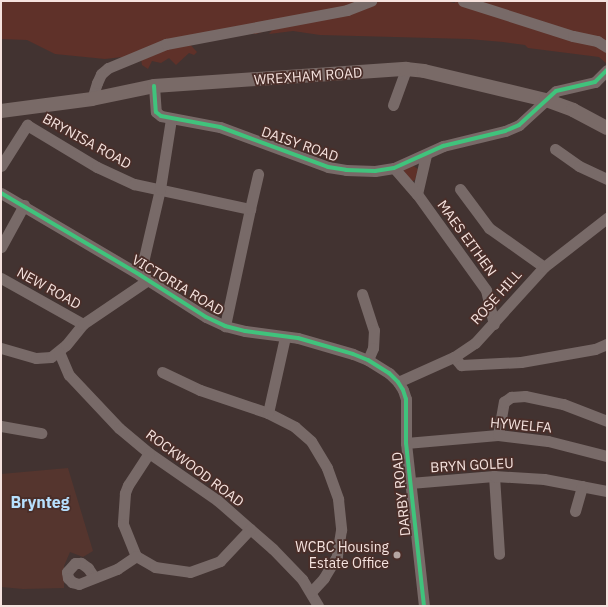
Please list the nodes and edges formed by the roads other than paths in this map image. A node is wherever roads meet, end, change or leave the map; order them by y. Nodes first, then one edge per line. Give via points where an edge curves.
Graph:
1 (371, 1) edge
2 (463, 1) edge
3 (607, 47) edge
4 (406, 69) junction
5 (607, 70) edge
6 (154, 86) junction
7 (92, 99) junction
8 (546, 100) junction
9 (393, 105) dead end
10 (1, 111) edge
11 (171, 119) junction
12 (607, 128) edge
13 (555, 149) dead end
14 (426, 155) junction
15 (1, 166) edge
16 (394, 168) junction
17 (258, 174) dead end
18 (607, 179) edge
19 (160, 189) junction
20 (460, 189) dead end
21 (1, 193) edge
22 (417, 194) junction
23 (24, 206) junction
24 (250, 210) junction
25 (607, 218) edge
26 (1, 247) edge
27 (544, 267) junction
28 (1, 278) edge
29 (144, 278) junction
30 (362, 294) dead end
31 (83, 324) junction
32 (494, 324) junction
33 (225, 326) junction
34 (285, 337) junction
35 (607, 344) edge
36 (1, 348) edge
37 (59, 352) junction
38 (454, 357) junction
39 (368, 360) junction
40 (162, 372) dead end
41 (398, 382) junction
42 (268, 413) junction
43 (607, 421) edge
44 (1, 426) edge
45 (41, 433) dead end
46 (498, 435) junction
47 (406, 443) junction
48 (149, 453) junction
49 (607, 456) edge
50 (494, 476) junction
51 (410, 483) junction
52 (582, 486) junction
53 (607, 491) edge
54 (575, 512) dead end
55 (250, 529) junction
56 (499, 554) dead end
57 (136, 556) junction
58 (94, 577) dead end
59 (311, 592) junction
60 (318, 606) edge
61 (424, 606) edge

1 - 7 street via 347,10 166,44 108,68 97,83
2 - 3 street via 573,36 597,41
4 - 6 main road, WREXHAM ROAD
4 - 8 main road, WREXHAM ROAD
4 - 9 street
5 - 8 street, DAISY ROAD via 595,82 556,91
6 - 7 main road, WREXHAM ROAD
6 - 11 street, DAISY ROAD via 156,112
7 - 10 main road, WREXHAM ROAD
8 - 12 main road, WREXHAM ROAD via 573,110
8 - 14 street, DAISY ROAD via 519,125 511,129 443,146
11 - 16 street, DAISY ROAD via 220,127 328,167 374,171
11 - 19 street
13 - 18 street via 579,166
14 - 16 street, DAISY ROAD
14 - 22 street
15 - 19 street, BRYNISA ROAD via 28,125 97,167 134,184
16 - 22 street, MAES EITHEN
17 - 24 street
19 - 24 street, BRYNISA ROAD
19 - 29 street
20 - 27 street via 489,228
21 - 23 street, VICTORIA ROAD
22 - 32 street, MAES EITHEN via 486,290
23 - 26 street
23 - 29 street, VICTORIA ROAD
24 - 33 street
25 - 27 street, ROSE HILL
27 - 32 street, ROSE HILL
28 - 31 street, NEW ROAD
29 - 31 street
29 - 33 street, VICTORIA ROAD via 189,308
30 - 39 street via 374,330 374,348
31 - 37 street
32 - 38 street, ROSE HILL via 475,343
33 - 34 street, VICTORIA ROAD
34 - 39 street, VICTORIA ROAD via 298,338
34 - 42 street
35 - 38 street via 595,349 521,362 461,365
36 - 37 street via 43,358
37 - 48 street, ROCKWOOD ROAD via 69,376 119,428
38 - 41 street, ROSE HILL
39 - 41 street, VICTORIA ROAD
40 - 42 street via 200,390
41 - 47 street, DARBY ROAD via 406,399
42 - 59 street via 295,427 311,441 327,468 338,499 341,530 338,556
43 - 46 street via 563,404 525,396 504,402
44 - 45 street
46 - 47 street, HYWELFA
46 - 49 street, HYWELFA via 548,441
47 - 51 street, DARBY ROAD
48 - 55 street, ROCKWOOD ROAD via 217,500
48 - 57 street via 125,493 123,524
50 - 51 street, BRYN GOLEU
50 - 52 street, BRYN GOLEU via 544,479
50 - 56 street
51 - 61 street, DARBY ROAD
52 - 53 street, BRYN GOLEU
52 - 54 street
55 - 57 street via 220,560 190,572 155,567
55 - 59 street, ROCKWOOD ROAD via 298,574
57 - 58 street via 117,569
59 - 60 street, ROCKWOOD ROAD

